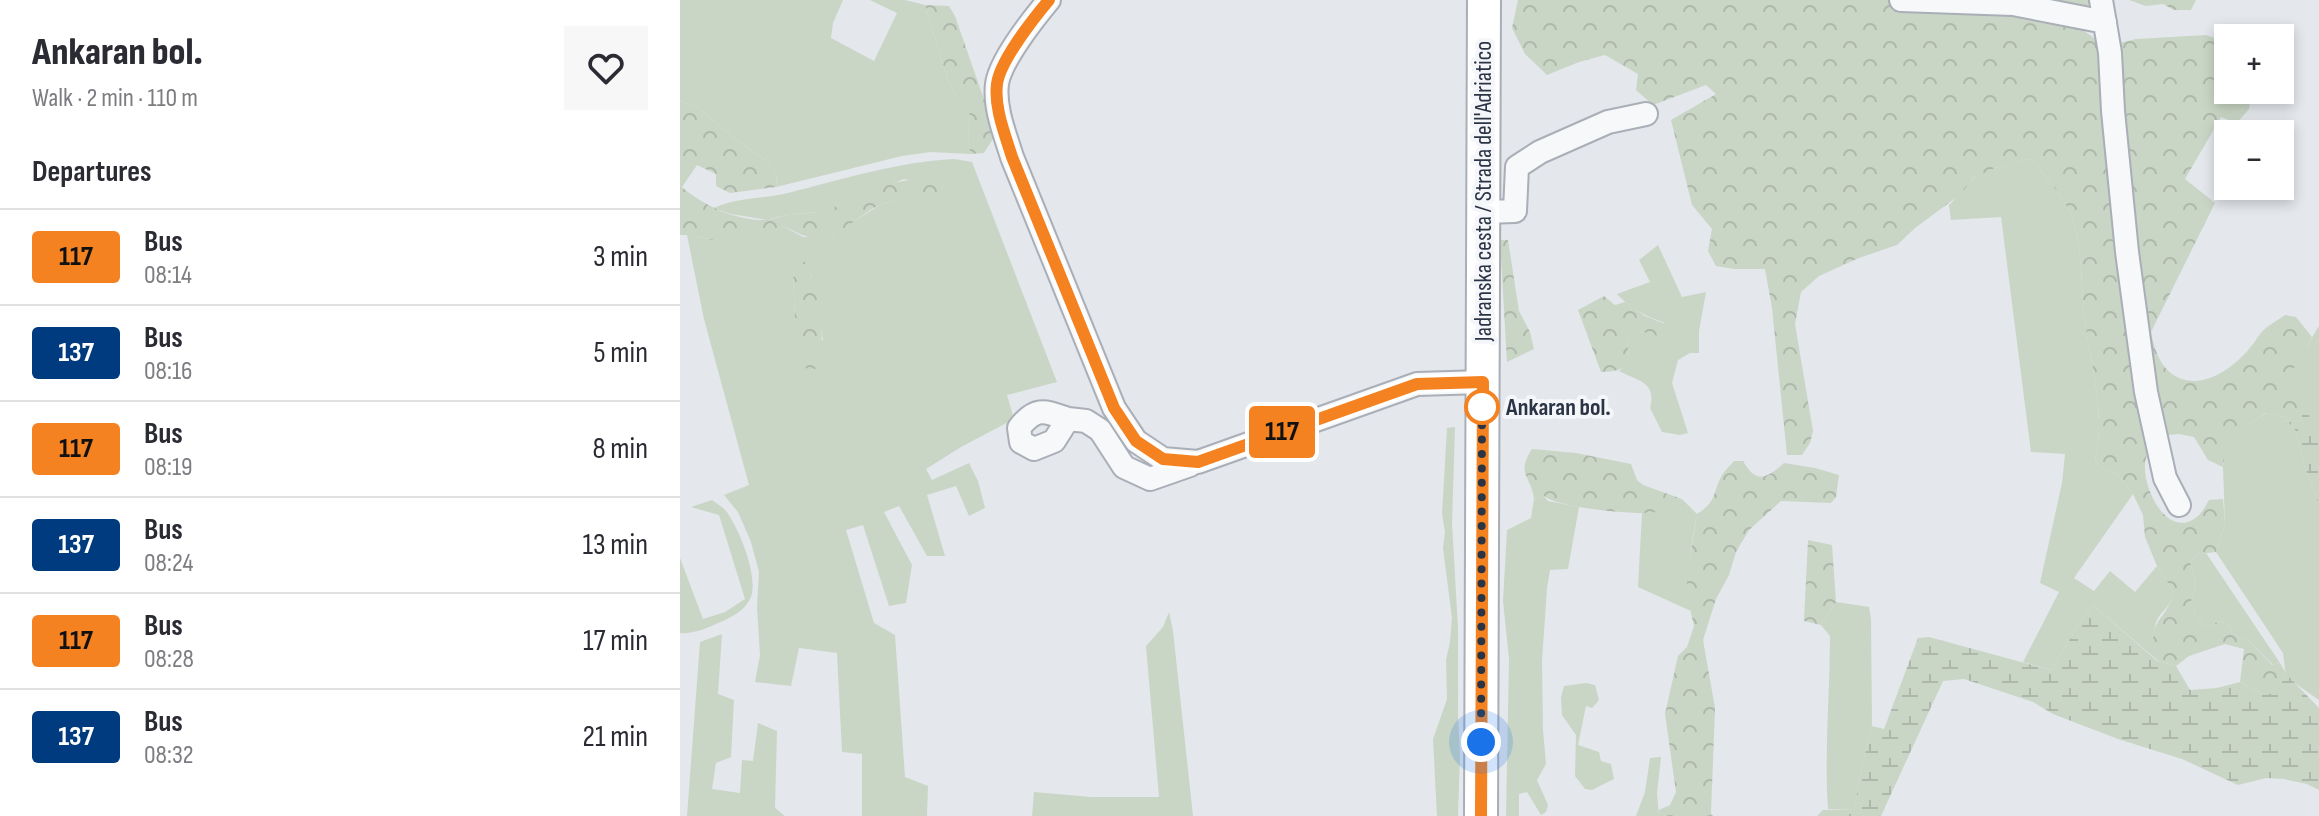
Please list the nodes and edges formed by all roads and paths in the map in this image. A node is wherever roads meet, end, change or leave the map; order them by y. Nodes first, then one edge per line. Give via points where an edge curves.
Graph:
1 (1049, 0) edge
2 (1484, 0) edge
3 (1901, 0) edge
4 (2103, 11) edge
5 (1646, 114) dead end
6 (1483, 212) junction
7 (1483, 382) junction
8 (1068, 419) dead end
9 (1198, 462) junction
10 (2179, 505) dead end
11 (1481, 816) edge

1 - 9 street via 1014,46 997,82 999,114 1012,157 1114,408 1136,441 1163,459
2 - 6 main road, Jadranska cesta / Strada dell'Adriatico
3 - 4 street
4 - 10 street via 2146,392 2165,478
5 - 6 street via 1608,122 1540,152 1517,167 1515,211
6 - 7 main road, Jadranska cesta / Strada dell'Adriatico
7 - 9 street via 1417,384
7 - 11 main road, Jadranska cesta / Strada dell'Adriatico
8 - 9 street via 1100,430 1124,467 1150,479

